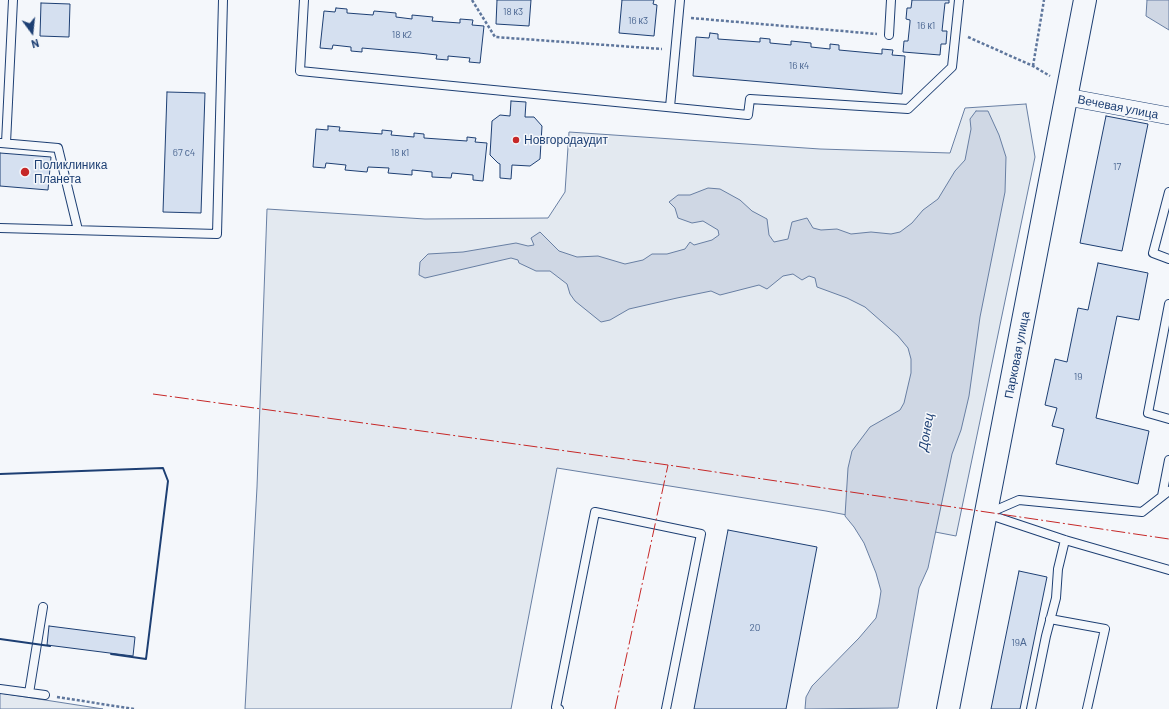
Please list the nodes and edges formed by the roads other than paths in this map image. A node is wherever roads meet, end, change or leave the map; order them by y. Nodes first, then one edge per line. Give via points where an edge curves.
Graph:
1 (13, 0) edge
2 (223, 0) edge
3 (304, 0) edge
4 (680, 0) edge
5 (891, 0) edge
6 (959, 0) edge
7 (1085, 0) edge
8 (889, 34) road end
9 (1068, 90) junction
10 (670, 107) junction
11 (1169, 116) edge
12 (3, 143) edge
13 (1169, 192) edge
14 (0, 228) edge
15 (78, 230) junction
16 (1169, 259) edge
17 (1169, 304) edge
18 (1169, 419) edge
19 (1169, 460) edge
20 (1166, 493) edge
21 (986, 514) junction
22 (1065, 540) junction
23 (1169, 570) edge
24 (43, 607) dead end
25 (1050, 619) junction
26 (0, 689) edge
27 (29, 693) junction
28 (45, 695) road end
29 (559, 709) edge
30 (666, 709) edge
31 (948, 709) edge
32 (1031, 709) edge
33 (1087, 709) edge

1 - 12 lane
2 - 15 lane via 217,234
3 - 10 lane via 300,71
4 - 10 lane
5 - 8 lane
6 - 10 lane via 952,67 908,109 750,99 748,115
7 - 9 street, Парковая улица
9 - 11 street, Вечевая улица
9 - 21 street, Парковая улица
12 - 15 lane via 58,148
13 - 16 lane via 1153,253
14 - 15 lane
17 - 18 lane via 1148,414
19 - 20 lane
20 - 21 lane via 1142,512 1019,500
21 - 22 lane
21 - 31 street, Парковая улица
22 - 23 lane
22 - 25 lane
24 - 27 lane
25 - 32 lane
25 - 33 lane via 1105,629
26 - 27 lane
27 - 28 lane
29 - 30 lane via 556,706 595,512 701,534

